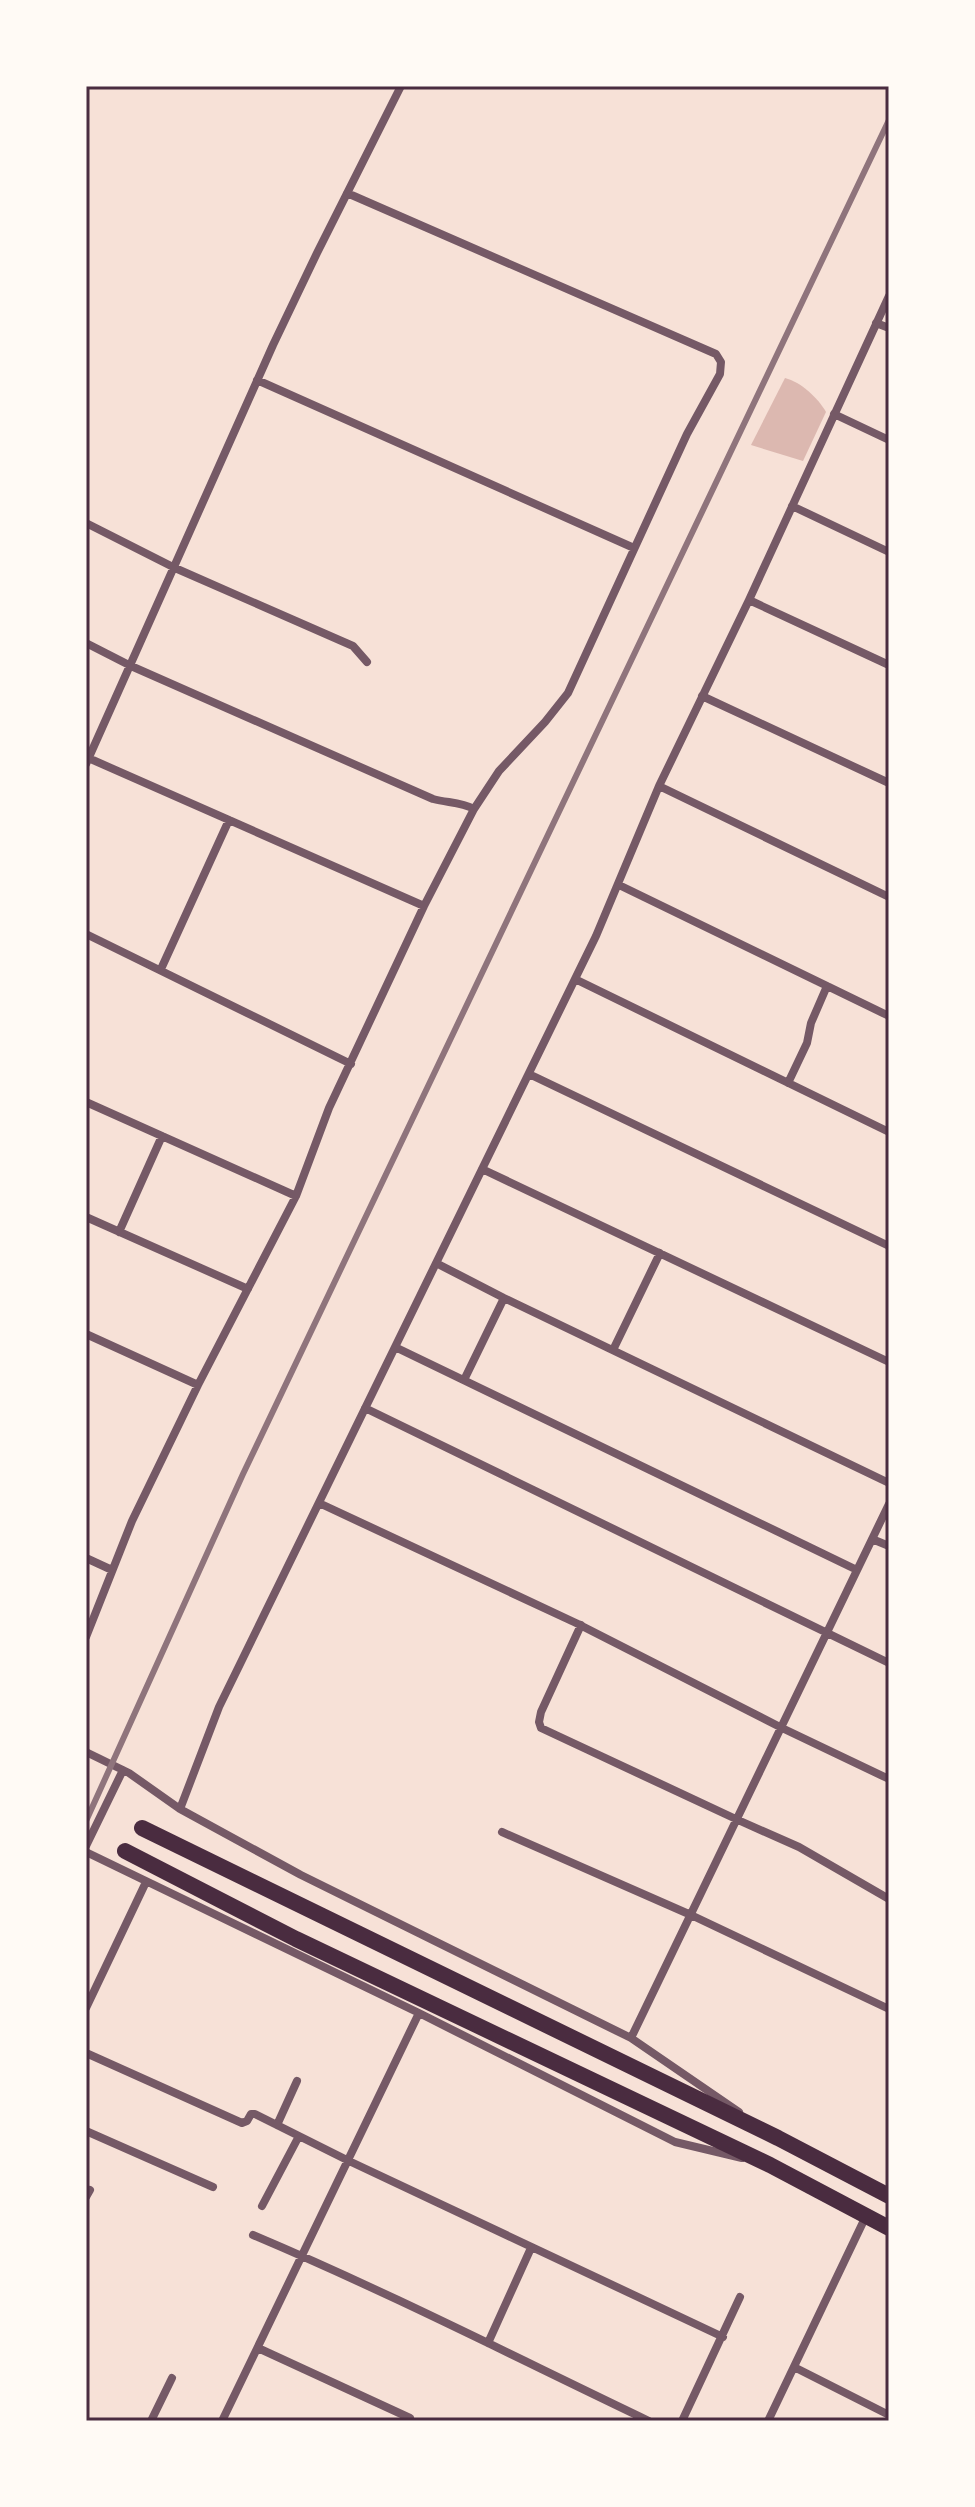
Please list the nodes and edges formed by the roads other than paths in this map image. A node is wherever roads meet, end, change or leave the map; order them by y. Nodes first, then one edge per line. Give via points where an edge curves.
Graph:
1 (401, 86) edge
2 (347, 193) junction
3 (889, 296) edge
4 (876, 323) junction
5 (889, 328) edge
6 (257, 380) junction
7 (834, 414) junction
8 (889, 440) edge
9 (792, 506) junction
10 (86, 523) edge
11 (634, 548) junction
12 (889, 552) edge
13 (175, 568) junction
14 (749, 600) junction
15 (86, 643) edge
16 (367, 662) dead end
17 (889, 665) edge
18 (131, 666) junction
19 (702, 696) junction
20 (87, 760) edge
21 (889, 783) edge
22 (659, 786) junction
23 (474, 809) junction
24 (229, 820) junction
25 (619, 885) junction
26 (889, 897) edge
27 (424, 906) junction
28 (86, 934) edge
29 (161, 969) junction
30 (575, 979) junction
31 (827, 986) junction
32 (889, 1016) edge
33 (351, 1064) junction
34 (529, 1074) junction
35 (788, 1083) junction
36 (86, 1102) edge
37 (889, 1132) edge
38 (162, 1136) junction
39 (482, 1169) junction
40 (296, 1196) junction
41 (86, 1217) edge
42 (119, 1232) junction
43 (889, 1246) edge
44 (660, 1253) junction
45 (436, 1263) junction
46 (248, 1289) junction
47 (504, 1298) junction
48 (86, 1334) edge
49 (395, 1347) junction
50 (613, 1350) junction
51 (889, 1362) edge
52 (464, 1380) junction
53 (198, 1385) junction
54 (365, 1408) junction
55 (889, 1483) edge
56 (319, 1503) junction
57 (889, 1504) edge
58 (872, 1539) junction
59 (889, 1546) edge
60 (86, 1558) edge
61 (112, 1570) junction
62 (857, 1570) junction
63 (581, 1625) junction
64 (828, 1633) junction
65 (86, 1637) edge
66 (889, 1663) edge
67 (782, 1728) junction
68 (86, 1752) edge
69 (123, 1770) junction
70 (889, 1779) edge
71 (180, 1809) junction
72 (738, 1820) junction
73 (142, 1828) dead end
74 (502, 1832) dead end
75 (86, 1846) edge
76 (125, 1851) dead end
77 (86, 1852) edge
78 (146, 1882) junction
79 (889, 1899) edge
80 (691, 1915) junction
81 (86, 2008) edge
82 (889, 2009) edge
83 (419, 2013) junction
84 (631, 2038) junction
85 (86, 2053) edge
86 (297, 2081) dead end
87 (277, 2125) junction
88 (86, 2131) edge
89 (299, 2136) junction
90 (778, 2138) junction
91 (349, 2161) junction
92 (770, 2165) junction
93 (213, 2187) dead end
94 (889, 2196) edge
95 (262, 2206) dead end
96 (866, 2216) junction
97 (889, 2228) edge
98 (253, 2235) dead end
99 (531, 2248) junction
100 (303, 2256) junction
101 (740, 2297) dead end
102 (723, 2337) junction
103 (488, 2343) junction
104 (258, 2348) junction
105 (794, 2367) junction
106 (172, 2378) dead end
107 (889, 2415) edge
108 (399, 2417) edge
109 (410, 2418) dead end
110 (771, 2420) edge
111 (151, 2421) edge
112 (222, 2421) edge
113 (649, 2421) edge
114 (682, 2421) edge

1 - 2 street
2 - 6 street
2 - 11 street via 716,354 720,374
3 - 4 street
4 - 5 street
4 - 7 street
6 - 11 street
6 - 13 street
7 - 8 street
7 - 9 street
9 - 12 street
9 - 14 street
10 - 13 street
11 - 23 street via 568,693 499,771
13 - 16 street via 353,646
13 - 18 street
14 - 17 street
14 - 19 street
15 - 18 street
18 - 20 street
18 - 23 street via 433,799
19 - 21 street
19 - 22 street
20 - 24 street
22 - 25 street
22 - 26 street
23 - 27 street
24 - 27 street
24 - 29 street
25 - 30 street
25 - 31 street
27 - 33 street
28 - 29 street
29 - 33 street
30 - 34 street
30 - 35 street
31 - 32 street
31 - 35 street
33 - 40 street via 318,1132
34 - 39 street
34 - 43 street
35 - 37 street
36 - 38 street
38 - 40 street
38 - 42 street
39 - 44 street
39 - 45 street
40 - 46 street
41 - 42 street
42 - 46 street
44 - 50 street
44 - 51 street
45 - 47 street
45 - 49 street
46 - 53 street
47 - 50 street
47 - 52 street
48 - 53 street
49 - 52 street
49 - 54 street
50 - 55 street
52 - 62 street
53 - 61 street
54 - 56 street
54 - 64 street
56 - 63 street
56 - 71 street via 219,1707
57 - 58 street
58 - 59 street
58 - 62 street
60 - 61 street
61 - 65 street
62 - 64 street
63 - 67 street
63 - 72 street via 541,1712 541,1728
64 - 66 street
64 - 67 street
67 - 70 street
67 - 72 street
68 - 69 street
69 - 71 street
69 - 75 street
71 - 84 street via 301,1875
72 - 79 street via 799,1847
72 - 80 street
73 - 90 highway
74 - 80 street
76 - 92 highway via 296,1939
77 - 78 street
78 - 81 street
78 - 83 street
80 - 82 street
80 - 84 street
83 - 91 street
83 - 92 street via 675,2142
84 - 90 street
85 - 87 street via 242,2123 253,2113
86 - 87 street
87 - 89 street
88 - 93 street
89 - 91 street
89 - 95 street
90 - 94 highway
91 - 99 street
91 - 100 street
92 - 96 highway
96 - 97 highway
96 - 105 street
98 - 100 street
99 - 102 street
99 - 103 street
100 - 103 street
100 - 104 street
101 - 102 street
102 - 114 street
103 - 113 street
104 - 108 street
104 - 112 street
105 - 107 street
105 - 110 street
106 - 111 street
108 - 109 street

